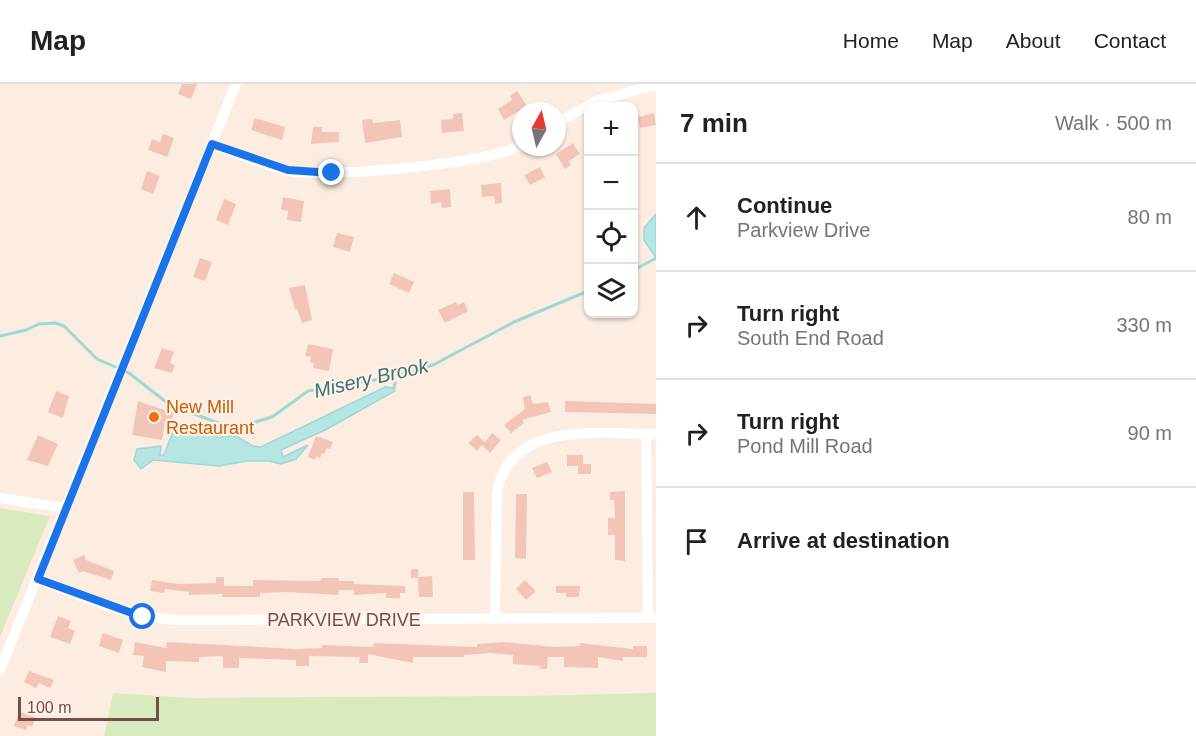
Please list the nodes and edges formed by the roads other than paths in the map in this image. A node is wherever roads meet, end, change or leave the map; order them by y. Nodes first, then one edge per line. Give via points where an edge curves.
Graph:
1 (236, 84) edge
2 (656, 85) edge
3 (566, 118) edge
4 (212, 144) junction
5 (512, 148) edge
6 (651, 434) edge
7 (0, 498) edge
8 (66, 508) junction
9 (38, 579) junction
10 (495, 618) junction
11 (652, 618) edge
12 (0, 670) edge

1 - 4 street
2 - 3 street via 596,101
4 - 5 street via 288,170 332,173 489,157
4 - 8 street
6 - 10 street via 559,434 538,440 513,459 497,492
6 - 11 street
7 - 8 street
8 - 9 street
9 - 10 street, PARKVIEW DRIVE via 107,606 151,618
9 - 12 street
10 - 11 street, PARKVIEW DRIVE

